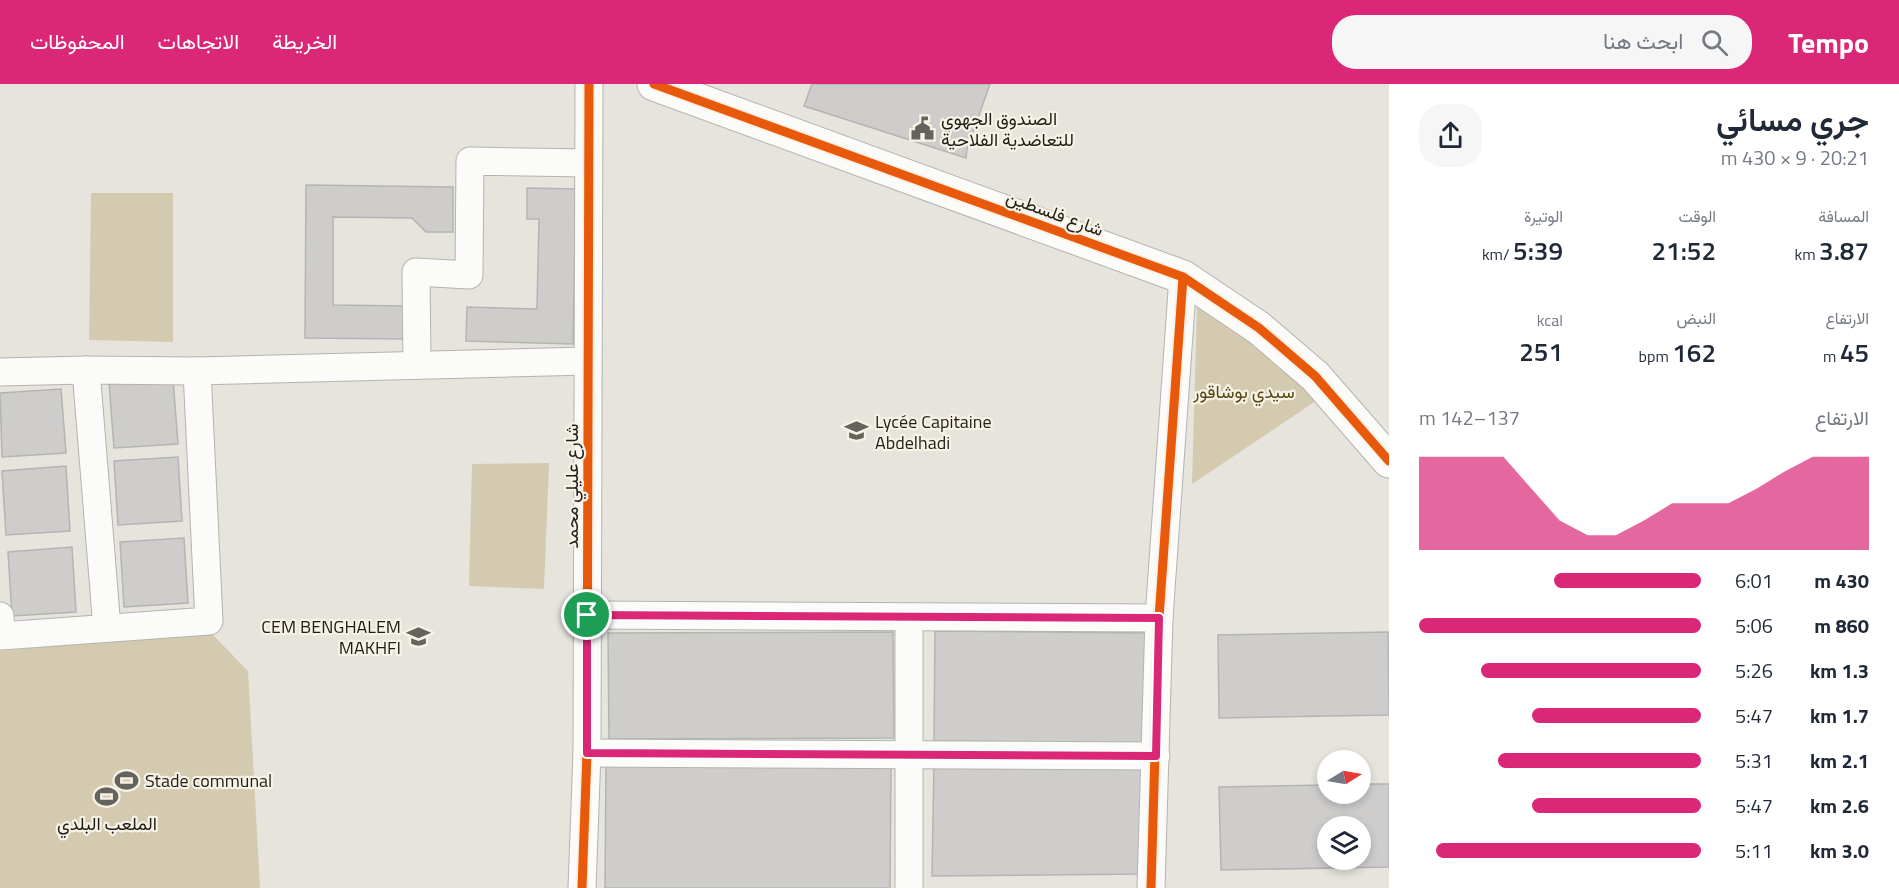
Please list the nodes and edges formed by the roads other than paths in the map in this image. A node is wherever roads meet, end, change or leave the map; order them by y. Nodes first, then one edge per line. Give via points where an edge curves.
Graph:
1 (589, 84) edge
2 (654, 84) edge
3 (588, 163) junction
4 (1183, 277) junction
5 (587, 361) junction
6 (417, 365) junction
7 (86, 370) junction
8 (197, 371) junction
9 (0, 372) edge
10 (1389, 461) edge
11 (587, 615) junction
12 (0, 616) edge
13 (909, 617) junction
14 (1159, 618) junction
15 (107, 628) junction
16 (587, 753) junction
17 (908, 755) junction
18 (1156, 756) junction
19 (582, 888) edge
20 (909, 888) edge
21 (1151, 888) edge

1 - 3 street, شارع عليلي محمد
2 - 4 street, شارع فلسطين
3 - 5 street, شارع عليلي محمد
3 - 6 street via 470,161 469,275 416,272
4 - 10 street, شارع فلسطين via 1259,328 1315,376
4 - 14 street
5 - 6 street
5 - 11 street, شارع عليلي محمد
6 - 8 street
7 - 8 street
7 - 9 street
7 - 15 street
8 - 15 street via 209,621
11 - 13 street
11 - 16 street, شارع عليلي محمد
12 - 15 street via 2,636
13 - 14 street
13 - 17 street
14 - 18 street
16 - 17 street
16 - 19 street, شارع عليلي محمد
17 - 18 street
17 - 20 street
18 - 21 street

